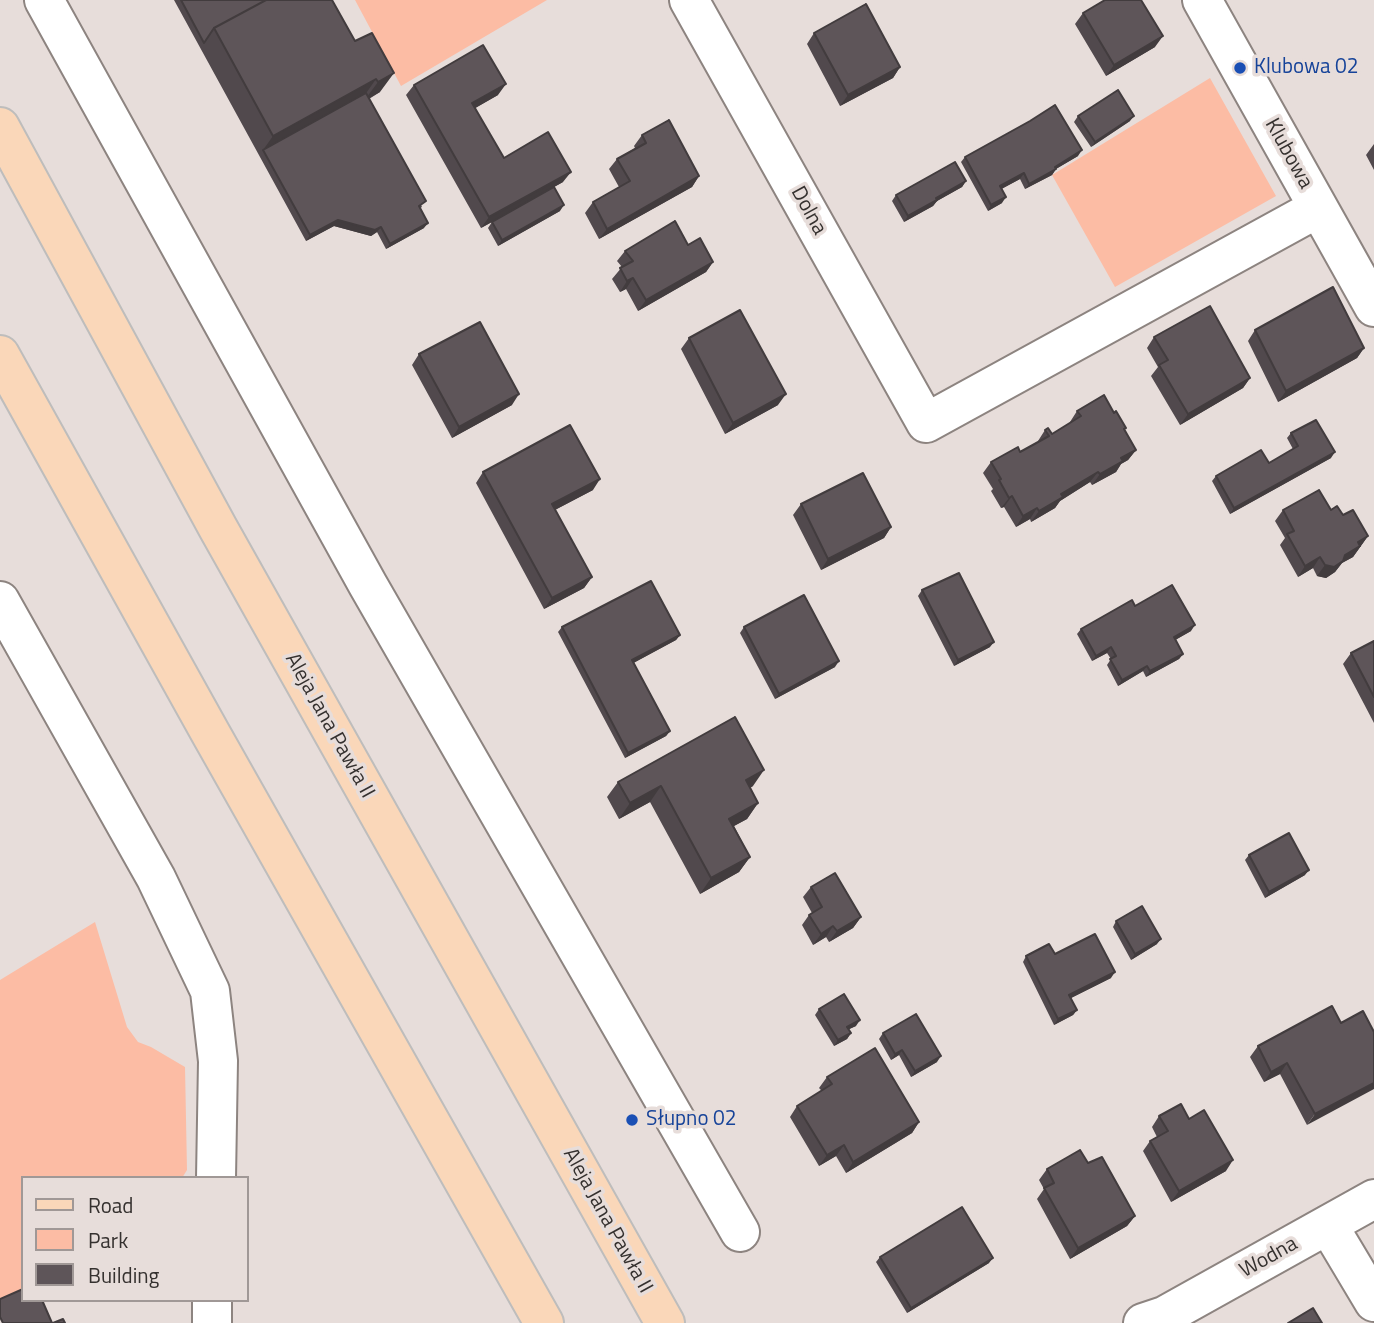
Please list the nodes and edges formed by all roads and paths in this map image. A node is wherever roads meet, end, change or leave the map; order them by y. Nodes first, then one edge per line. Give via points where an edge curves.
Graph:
1 (44, 0) edge
2 (689, 0) edge
3 (1202, 0) edge
4 (0, 127) edge
5 (1318, 208) junction
6 (1374, 307) edge
7 (0, 355) edge
8 (0, 601) edge
9 (216, 1176) edge
10 (1374, 1199) edge
11 (1328, 1225) junction
12 (740, 1232) dead end
13 (212, 1302) edge
14 (1374, 1302) edge
15 (1154, 1321) edge
16 (212, 1323) edge
17 (544, 1323) edge
18 (665, 1323) edge

1 - 12 street via 368,584
2 - 5 street, Dolna via 926,423
3 - 5 street, Klubowa
4 - 18 main road, Aleja Jana Pawła II via 218,528
5 - 6 street, Klubowa
7 - 17 main road
8 - 9 street via 156,878 210,991 218,1061
10 - 11 street, Wodna
11 - 14 street
11 - 15 street, Wodna
13 - 16 street

